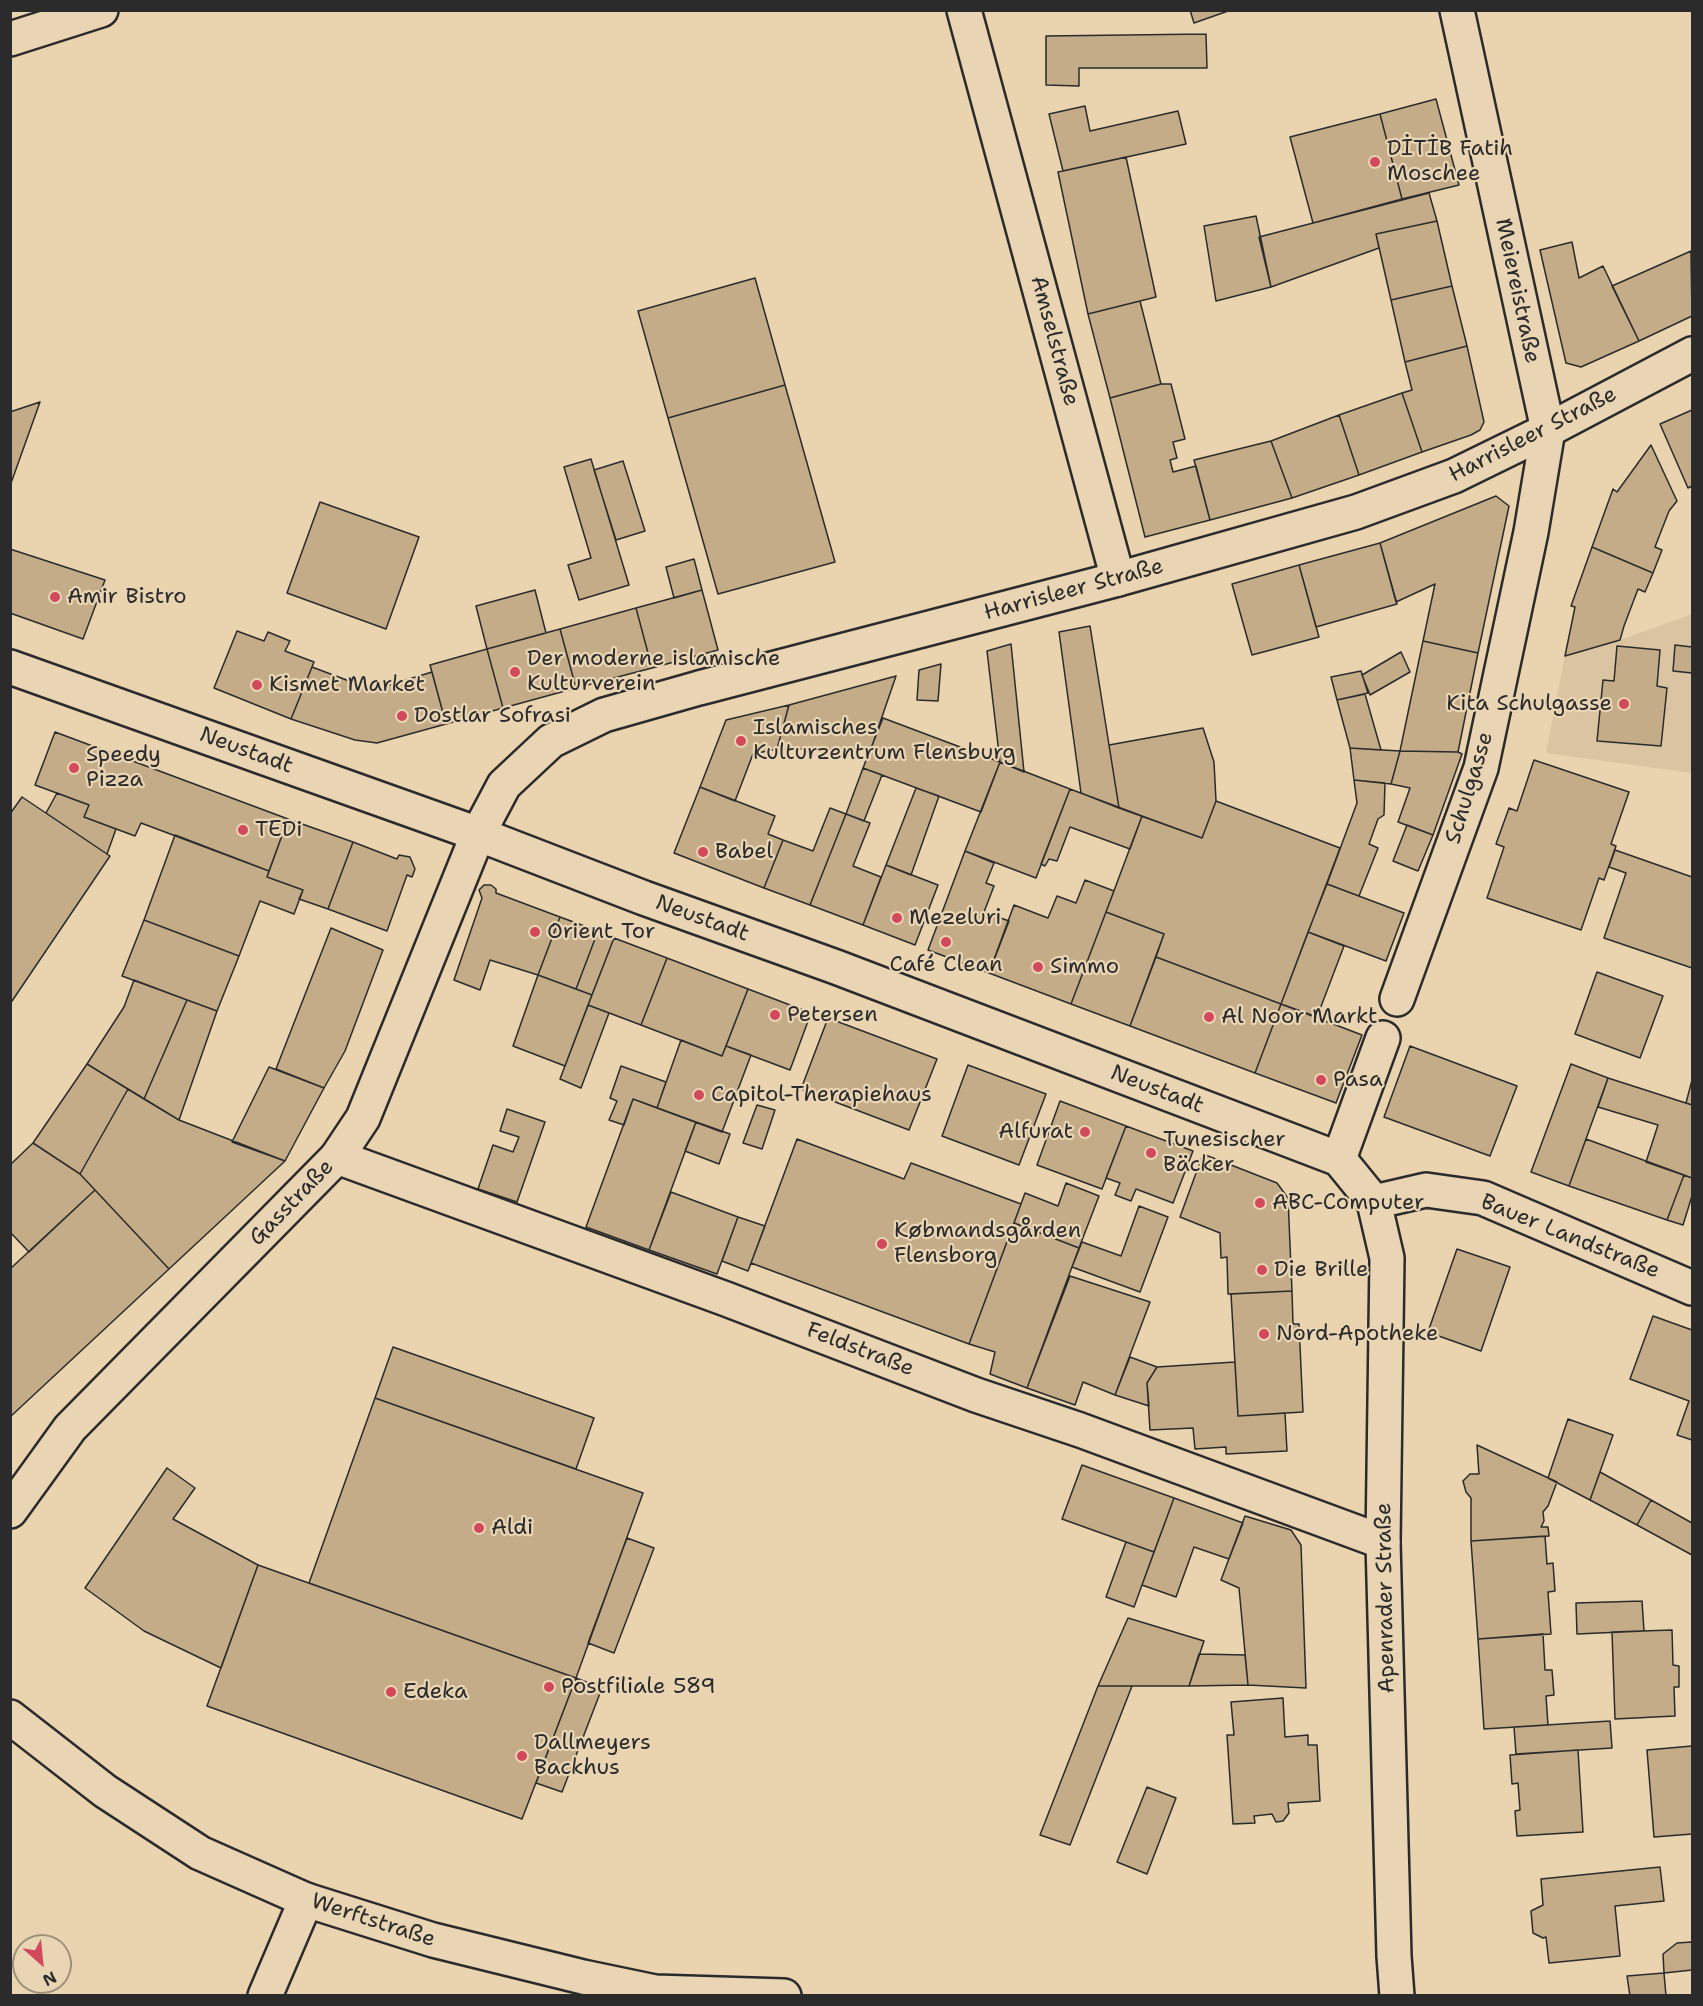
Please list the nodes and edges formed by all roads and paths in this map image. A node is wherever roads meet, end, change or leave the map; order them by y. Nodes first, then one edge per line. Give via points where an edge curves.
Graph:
1 (101, 10) edge
2 (964, 10) edge
3 (1457, 10) edge
4 (10, 39) edge
5 (1692, 354) edge
6 (1548, 430) junction
7 (1118, 579) junction
8 (10, 667) edge
9 (478, 834) junction
10 (1397, 999) dead end
11 (1383, 1038) dead end
12 (337, 1157) junction
13 (1339, 1160) junction
14 (1374, 1202) junction
15 (1692, 1288) edge
16 (10, 1511) edge
17 (1383, 1542) junction
18 (10, 1717) edge
19 (306, 1900) junction
20 (265, 1995) edge
21 (784, 1995) edge
22 (1397, 1995) edge

1 - 4 street
2 - 7 street, Amselstraße
3 - 6 street, Meiereistraße
5 - 6 street, Harrisleer Straße
6 - 7 street, Harrisleer Straße via 1454,476 1356,512
6 - 10 street, Schulgasse via 1531,532 1481,768
7 - 9 street, Harrisleer Straße via 604,714 551,741 504,785
8 - 9 street, Neustadt
9 - 12 street, Gasstraße via 363,1118
9 - 13 street, Neustadt
11 - 13 street
12 - 16 street, Gasstraße via 70,1428
12 - 17 street, Feldstraße
13 - 14 street, Neustadt
14 - 15 street, Bauer Landstraße via 1426,1190 1483,1198
14 - 17 street, Apenrader Straße via 1387,1258
17 - 22 street, Apenrader Straße
18 - 19 street, Werftstraße via 105,1791 200,1853
19 - 20 street
19 - 21 street, Werftstraße via 433,1940 655,1992

